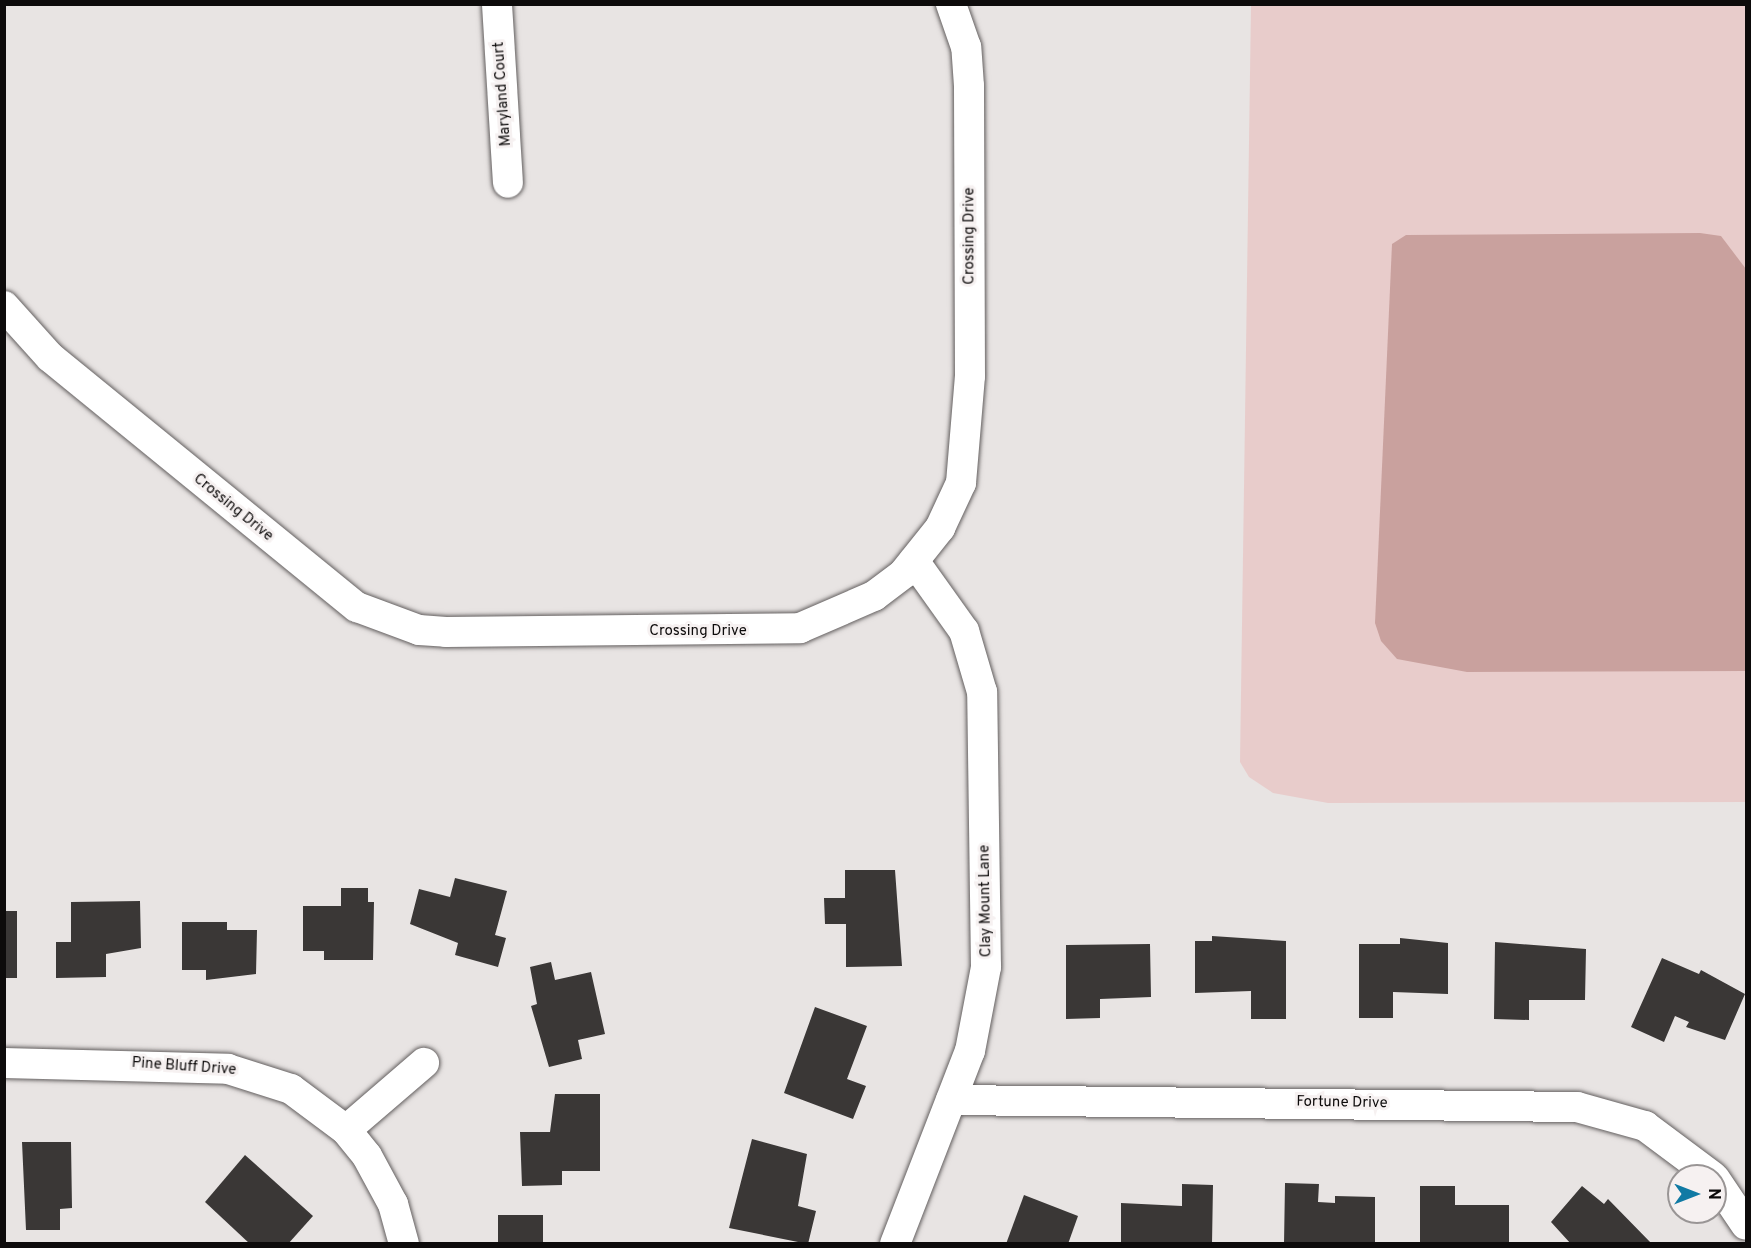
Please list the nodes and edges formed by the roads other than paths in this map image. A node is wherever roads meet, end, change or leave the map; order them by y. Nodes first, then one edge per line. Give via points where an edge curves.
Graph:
1 (497, 4) edge
2 (951, 4) edge
3 (508, 183) dead end
4 (4, 306) edge
5 (915, 561) junction
6 (4, 1063) edge
7 (424, 1063) dead end
8 (951, 1100) junction
9 (346, 1130) junction
10 (1695, 1164) edge
11 (1727, 1198) edge
12 (1746, 1225) edge
13 (404, 1244) edge
14 (895, 1244) edge

1 - 3 street, Maryland Court
2 - 5 street, Crossing Drive via 966,47 969,86 968,439 961,483 940,528
4 - 5 street, Crossing Drive via 50,357 357,607 419,630 800,628 874,597
5 - 8 street, Clay Mount Lane via 964,631 982,692 986,968 980,1012
6 - 9 street, Pine Bluff Drive via 237,1070 291,1089
7 - 9 street
8 - 10 street, Fortune Drive via 1577,1107 1645,1126
8 - 14 street, Clay Mount Lane
9 - 13 street, Pine Bluff Drive via 382,1181
11 - 12 street, Fortune Drive

